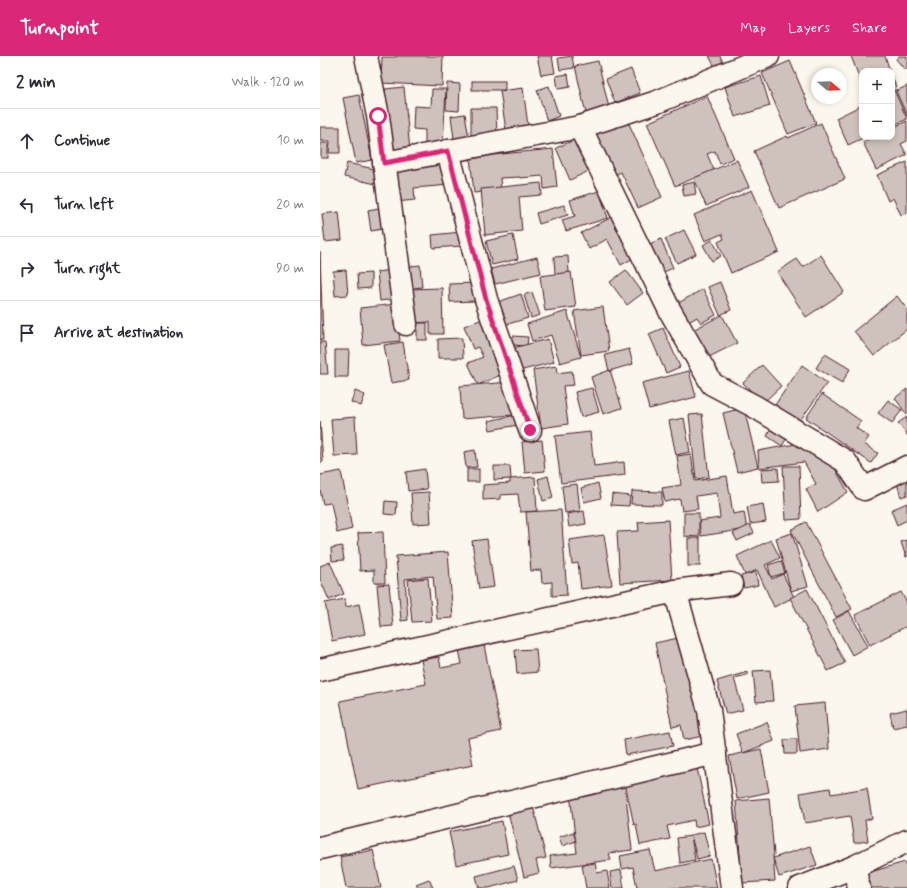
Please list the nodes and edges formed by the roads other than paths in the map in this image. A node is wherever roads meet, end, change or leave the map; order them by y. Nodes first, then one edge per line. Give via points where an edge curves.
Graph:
1 (366, 56) edge
2 (768, 56) edge
3 (580, 127) junction
4 (448, 151) junction
5 (384, 163) junction
6 (406, 324) dead end
7 (530, 430) dead end
8 (907, 467) edge
9 (731, 584) dead end
10 (675, 591) junction
11 (320, 670) edge
12 (715, 753) junction
13 (907, 841) edge
14 (320, 848) edge
15 (856, 878) edge
16 (732, 888) edge
17 (800, 888) edge

1 - 5 street
2 - 3 street via 657,102
3 - 4 street
3 - 8 street via 668,309 712,384 754,406 845,461 864,489
4 - 5 street
4 - 7 street via 486,299
5 - 6 street
9 - 10 street
10 - 11 street
10 - 12 street via 709,710
12 - 14 street
12 - 16 street
13 - 15 street
15 - 17 street

